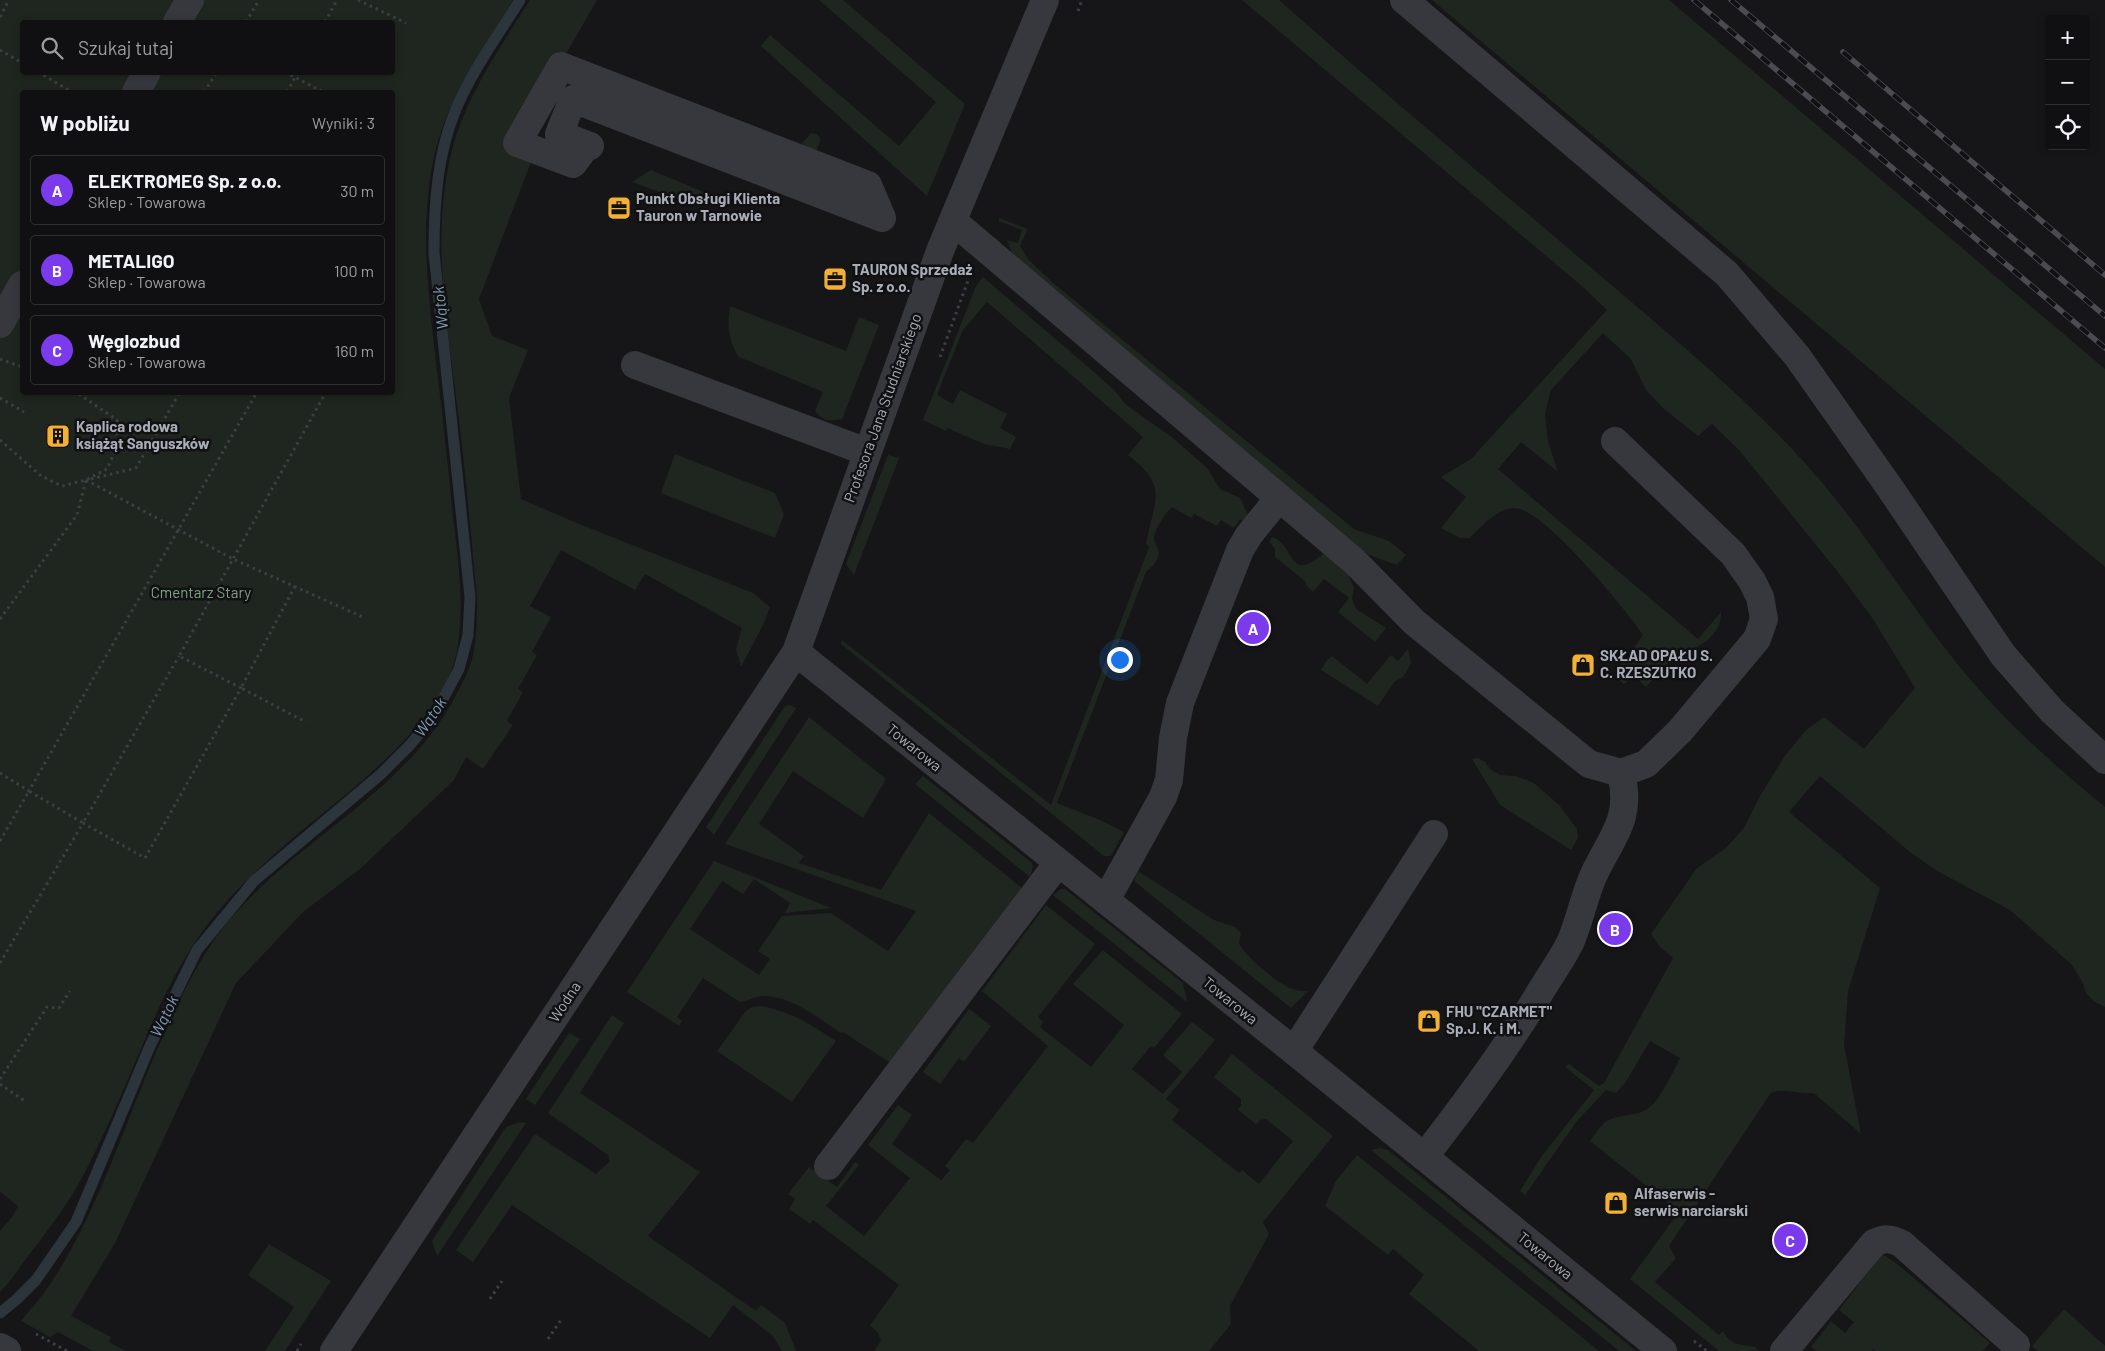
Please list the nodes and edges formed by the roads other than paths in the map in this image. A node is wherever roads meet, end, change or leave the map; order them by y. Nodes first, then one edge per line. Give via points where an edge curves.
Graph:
1 (190, 0) edge
2 (1045, 0) edge
3 (1404, 0) edge
4 (178, 20) edge
5 (145, 75) edge
6 (137, 90) edge
7 (559, 134) joint
8 (953, 221) junction
9 (20, 289) edge
10 (0, 324) edge
11 (635, 365) dead end
12 (1615, 441) dead end
13 (867, 452) junction
14 (1279, 498) junction
15 (796, 652) junction
16 (2105, 760) edge
17 (1621, 773) junction
18 (1434, 834) dead end
19 (1058, 863) junction
20 (1106, 900) junction
21 (1294, 1051) junction
22 (1424, 1157) junction
23 (828, 1166) dead end
24 (2016, 1345) dead end
25 (0, 1347) edge
26 (7, 1351) edge
27 (334, 1351) edge
28 (1663, 1351) edge
29 (1784, 1351) edge

1 - 4 street
2 - 8 street, Profesora Jana Studniarskiego
3 - 16 street via 1726,274 1797,356 2003,655 2052,711
5 - 6 street
7 - 7 street via 590,146 574,164 517,143 561,66 868,184 882,218 573,99
8 - 13 street, Profesora Jana Studniarskiego
8 - 14 street
9 - 10 street
11 - 13 street
12 - 17 street via 1733,554 1760,597 1764,619 1757,638 1680,732 1646,764
13 - 15 street, Profesora Jana Studniarskiego
14 - 17 street via 1355,562 1414,622 1574,752 1589,764
14 - 20 street via 1240,550 1180,703 1163,797
15 - 19 street, Towarowa
15 - 27 street, Wodna
17 - 22 street via 1626,793 1622,814 1614,840 1595,872 1570,943 1488,1074
18 - 21 street
19 - 20 street, Towarowa
19 - 23 street
20 - 21 street, Towarowa
21 - 22 street, Towarowa
22 - 28 street, Towarowa
24 - 29 street via 1902,1244 1893,1239 1883,1239 1874,1243
25 - 26 street

